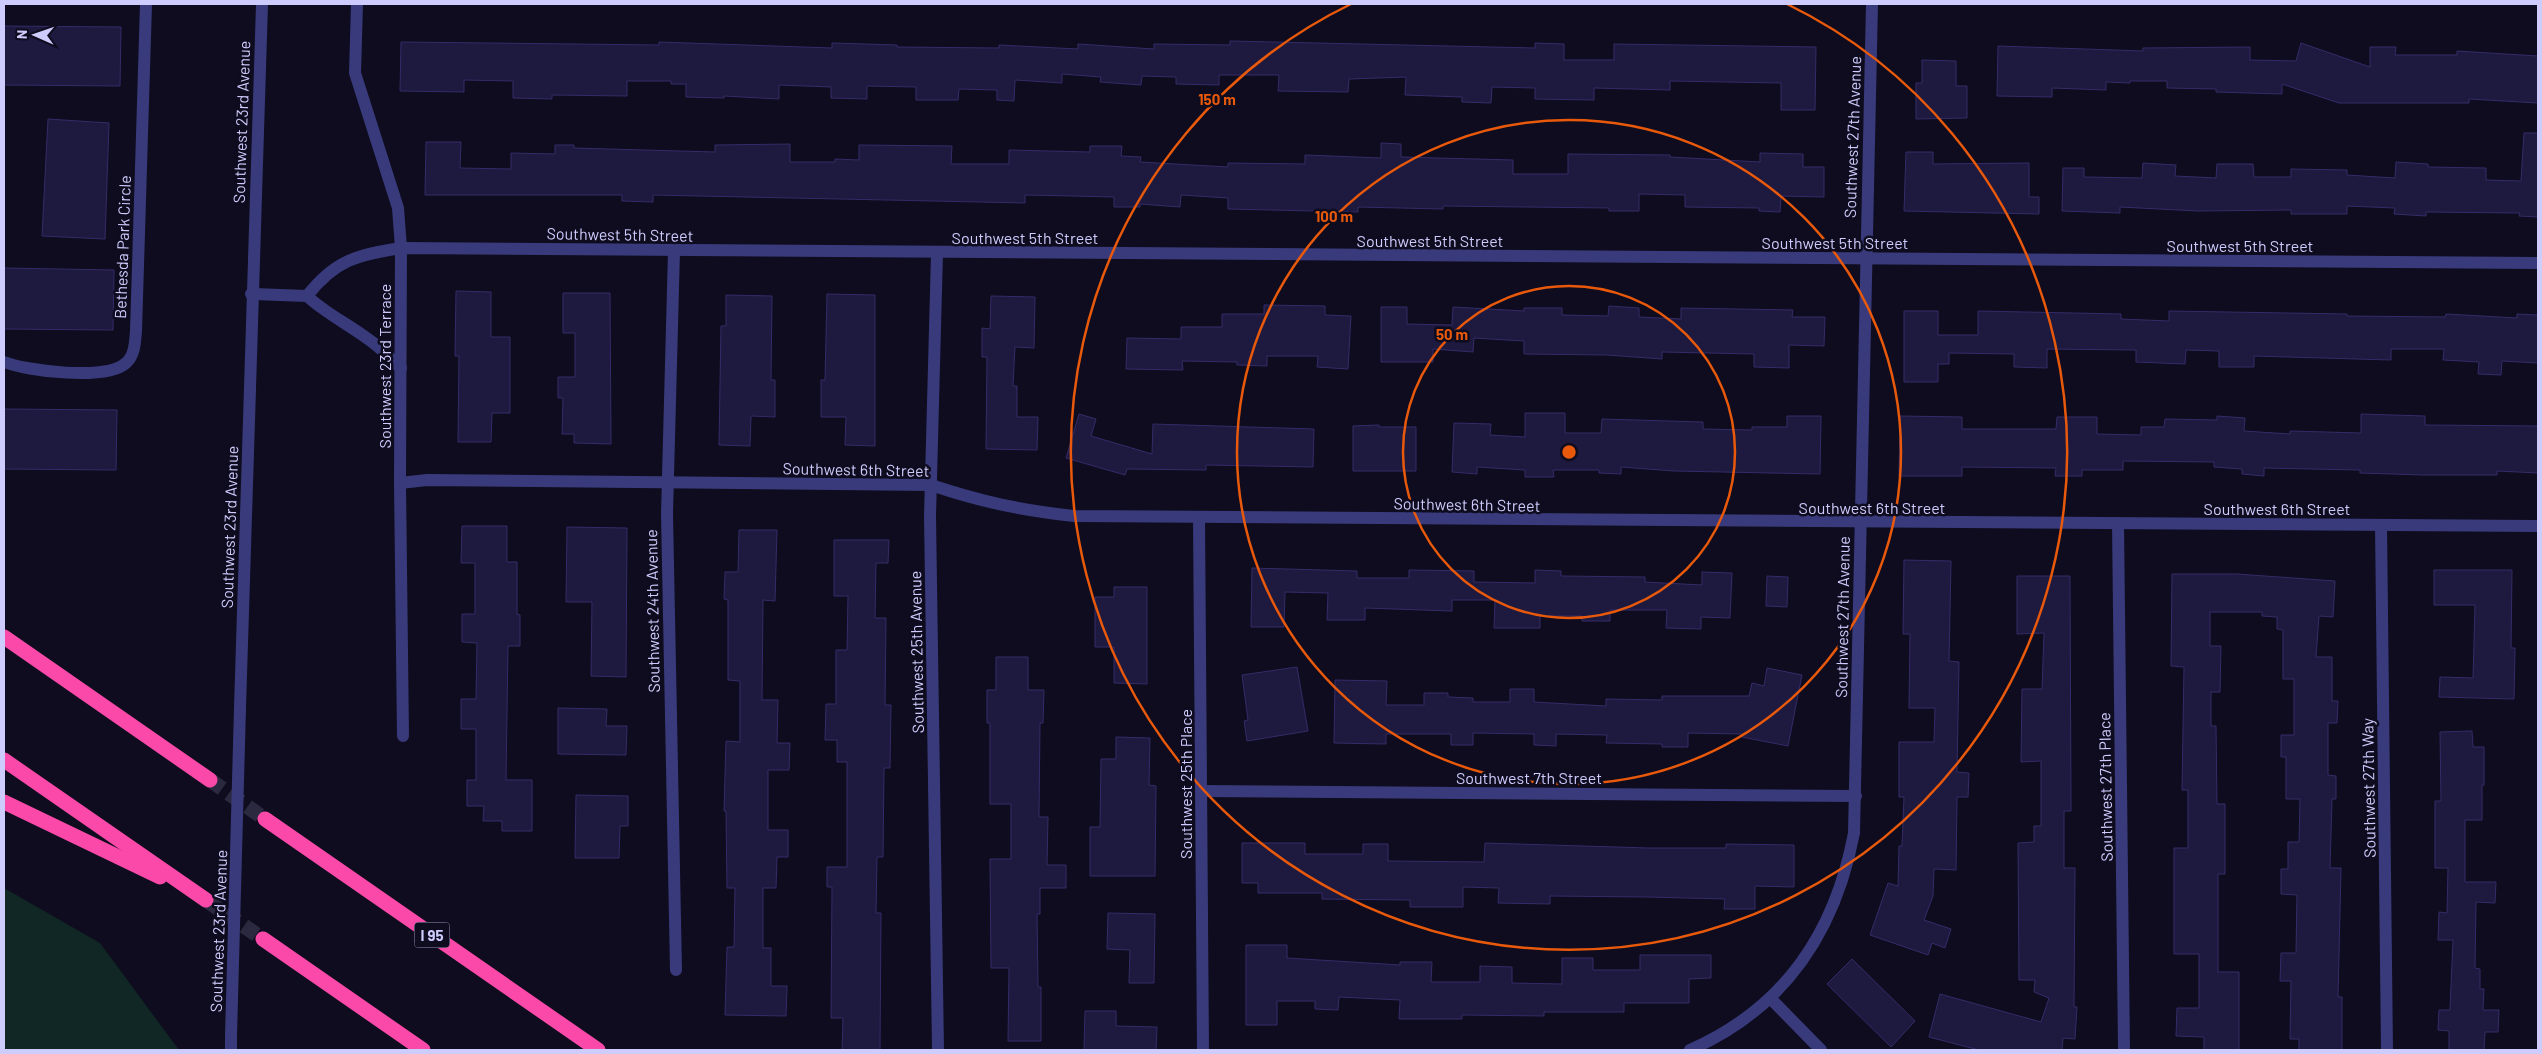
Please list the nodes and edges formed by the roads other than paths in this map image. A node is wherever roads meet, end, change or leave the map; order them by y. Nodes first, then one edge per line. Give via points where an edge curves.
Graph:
1 (146, 4) edge
2 (262, 4) edge
3 (357, 4) edge
4 (1872, 4) edge
5 (401, 248) junction
6 (674, 251) junction
7 (937, 253) junction
8 (1865, 259) junction
9 (2538, 263) edge
10 (251, 294) junction
11 (307, 296) junction
12 (4, 362) edge
13 (401, 368) junction
14 (668, 482) junction
15 (400, 483) junction
16 (931, 485) junction
17 (1200, 518) junction
18 (1859, 523) junction
19 (2118, 524) junction
20 (2381, 525) junction
21 (2538, 526) edge
22 (4, 637) edge
23 (403, 736) dead end
24 (4, 760) edge
25 (210, 780) tunnel mouth
26 (1201, 792) junction
27 (1856, 796) junction
28 (4, 802) edge
29 (265, 819) tunnel mouth
30 (263, 939) tunnel mouth
31 (676, 970) dead end
32 (1770, 998) junction
33 (231, 1050) edge
34 (423, 1050) edge
35 (598, 1050) edge
36 (938, 1050) edge
37 (1203, 1050) edge
38 (1690, 1050) edge
39 (1821, 1050) edge
40 (2124, 1050) edge
41 (2388, 1050) edge

1 - 12 street, Bethesda Park Circle via 133,353 119,368 100,372 29,370
2 - 10 street, Southwest 23rd Avenue
3 - 5 street, Southwest 23rd Terrace via 355,73 398,208
4 - 8 street, Southwest 27th Avenue
5 - 6 street, Southwest 5th Street
5 - 11 street, Southwest 5th Street via 354,257 322,276
5 - 13 street, Southwest 23rd Terrace
6 - 7 street, Southwest 5th Street
6 - 14 street, Southwest 24th Avenue
7 - 8 street, Southwest 5th Street
7 - 16 street, Southwest 25th Avenue
8 - 9 street, Southwest 5th Street
8 - 18 street, Southwest 27th Avenue
10 - 11 street
10 - 33 street, Southwest 23rd Avenue, bridge
11 - 13 street via 322,310 370,340
13 - 15 street, Southwest 23rd Terrace
14 - 15 street, Southwest 6th Street via 427,480
14 - 16 street, Southwest 6th Street
14 - 31 street, Southwest 24th Avenue
15 - 23 street, Southwest 23rd Terrace
16 - 17 street, Southwest 6th Street via 1019,510 1074,516
16 - 36 street, Southwest 25th Avenue
17 - 18 street, Southwest 6th Street
17 - 26 street, Southwest 25th Place
18 - 19 street, Southwest 6th Street
18 - 27 street, Southwest 27th Avenue
19 - 20 street, Southwest 6th Street
19 - 40 street, Southwest 27th Place
20 - 21 street, Southwest 6th Street
20 - 41 street, Southwest 27th Way
22 - 25 highway
24 - 28 highway via 204,899
26 - 27 street, Southwest 7th Street
26 - 37 street, Southwest 25th Place
27 - 32 street, Southwest 27th Avenue via 1854,834 1834,906 1807,955
29 - 35 highway, I 95
30 - 34 highway
32 - 38 street, Southwest 27th Avenue via 1725,1032
32 - 39 street

